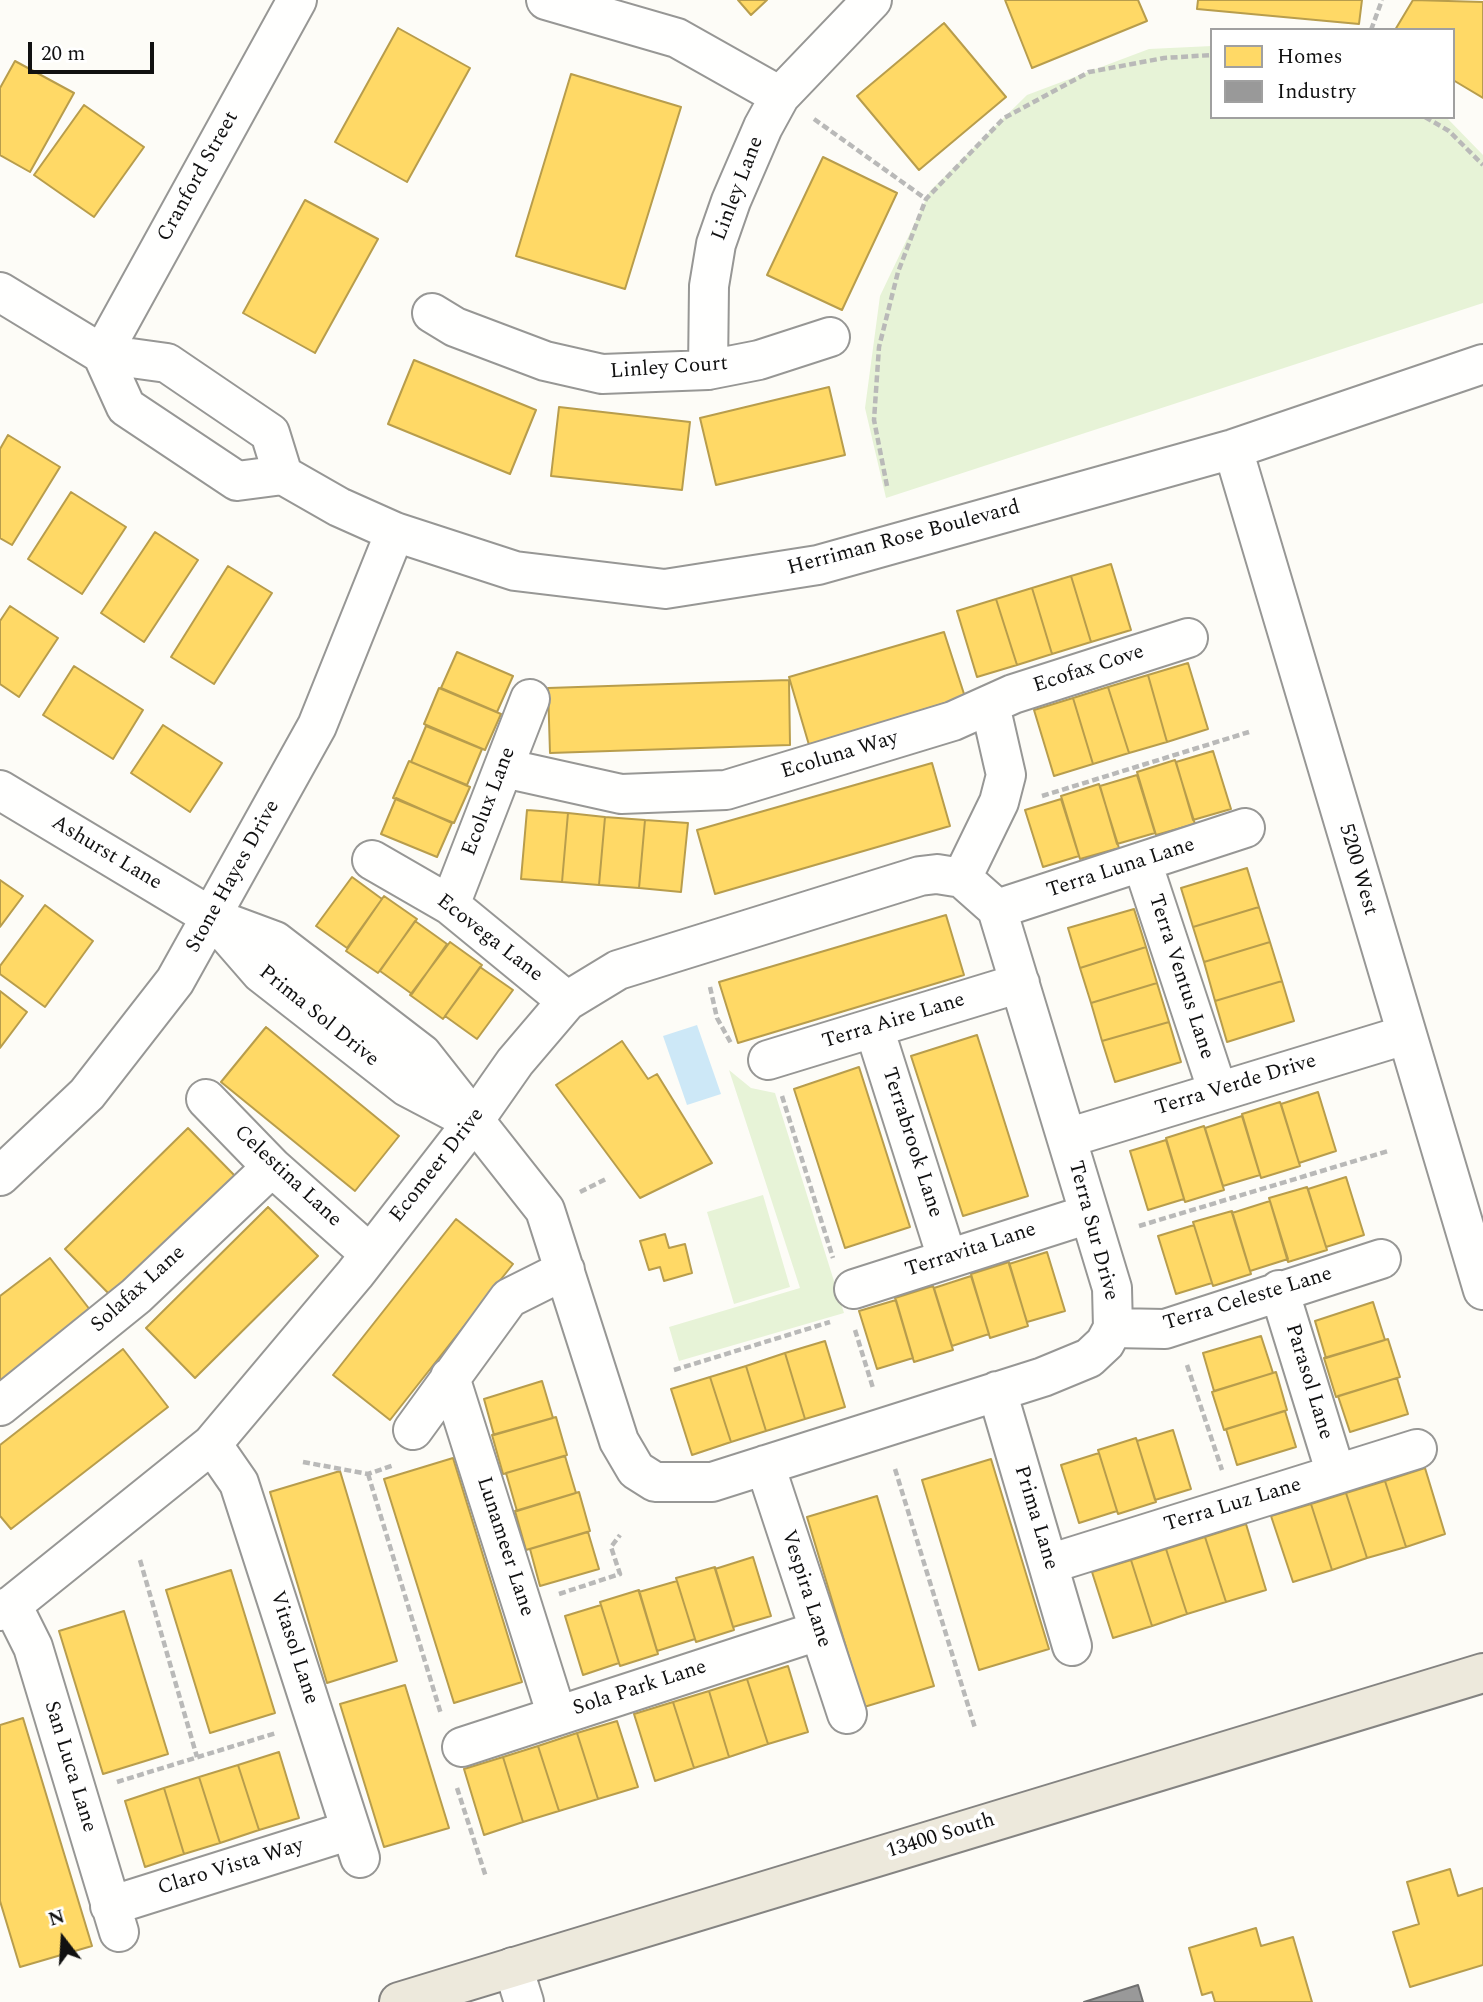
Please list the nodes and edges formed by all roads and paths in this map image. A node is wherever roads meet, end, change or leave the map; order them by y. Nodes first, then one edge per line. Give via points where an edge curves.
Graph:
1 (297, 0) edge
2 (547, 0) edge
3 (872, 0) edge
4 (1382, 0) edge
5 (1372, 28) edge
6 (1210, 55) edge
7 (795, 106) junction
8 (1428, 119) edge
9 (1483, 165) edge
10 (926, 199) junction
11 (0, 292) edge
12 (432, 313) dead end
13 (830, 337) dead end
14 (102, 354) junction
15 (1483, 364) edge
16 (708, 370) junction
17 (1233, 449) junction
18 (283, 475) junction
19 (887, 486) dead end
20 (395, 532) junction
21 (1188, 638) dead end
22 (530, 699) dead end
23 (990, 705) junction
24 (1249, 732) dead end
25 (504, 768) junction
26 (0, 790) edge
27 (1038, 798) dead end
28 (1245, 828) dead end
29 (372, 860) dead end
30 (1142, 862) junction
31 (962, 878) junction
32 (450, 905) junction
33 (997, 909) junction
34 (213, 918) junction
35 (1020, 983) junction
36 (710, 987) dead end
37 (567, 1001) junction
38 (874, 1028) junction
39 (1405, 1035) junction
40 (761, 1067) junction
41 (1218, 1092) junction
42 (206, 1099) dead end
43 (473, 1122) junction
44 (1067, 1138) junction
45 (1388, 1151) dead end
46 (272, 1167) junction
47 (0, 1176) edge
48 (1089, 1214) junction
49 (1139, 1226) dead end
50 (370, 1254) junction
51 (947, 1258) junction
52 (1381, 1259) dead end
53 (565, 1270) junction
54 (842, 1290) junction
55 (1279, 1290) junction
56 (1483, 1290) edge
57 (1113, 1328) junction
58 (855, 1329) dead end
59 (1186, 1362) dead end
60 (674, 1370) dead end
61 (450, 1377) junction
62 (997, 1391) junction
63 (876, 1394) dead end
64 (0, 1406) edge
65 (212, 1444) junction
66 (410, 1445) joint
67 (1417, 1448) dead end
68 (303, 1462) dead end
69 (765, 1465) junction
70 (895, 1469) dead end
71 (368, 1474) junction
72 (1336, 1474) junction
73 (1225, 1480) dead end
74 (655, 1482) joint
75 (620, 1535) dead end
76 (140, 1560) dead end
77 (1049, 1564) junction
78 (548, 1598) dead end
79 (6, 1608) edge
80 (818, 1631) junction
81 (1072, 1646) dead end
82 (1483, 1673) edge
83 (847, 1714) dead end
84 (558, 1716) junction
85 (975, 1728) dead end
86 (280, 1731) dead end
87 (454, 1751) junction
88 (197, 1758) junction
89 (115, 1783) dead end
90 (356, 1844) joint
91 (486, 1877) dead end
92 (114, 1919) joint
93 (518, 1985) edge
94 (399, 2002) edge

1 - 14 street, Cranford Street
2 - 7 street via 677,38
3 - 7 street, Linley Lane
4 - 5 path
6 - 10 path via 1164,58 1089,72 1004,118
7 - 10 path
7 - 16 street, Linley Lane via 763,127 716,244 709,286
8 - 9 path via 1449,131
10 - 19 path via 898,272 879,347 874,420
11 - 14 street
12 - 16 street, Linley Court via 454,327 545,361 602,374
13 - 16 street, Linley Court via 759,360
14 - 18 street via 167,363 270,433
14 - 18 street via 126,407 237,481
15 - 17 street, Herriman Rose Boulevard
17 - 20 street, Herriman Rose Boulevard via 818,565 665,589 515,571
17 - 39 street, 5200 West
18 - 20 street, Herriman Rose Boulevard
20 - 34 street, Stone Hayes Drive via 317,726
21 - 23 street, Ecofax Cove
22 - 25 street, Ecolux Lane
23 - 25 street, Ecoluna Way via 953,721 726,790 621,793
23 - 31 street via 1006,775 999,802
24 - 27 path
25 - 32 street, Ecolux Lane
26 - 34 street, Ashurst Lane
28 - 30 street, Terra Luna Lane
29 - 32 street, Ecovega Lane
30 - 33 street, Terra Luna Lane
30 - 41 street, Terra Ventus Lane
31 - 33 street
31 - 37 street, Ecomeer Drive via 920,876 618,971
32 - 37 street, Ecovega Lane
33 - 35 street, Terra Sur Drive
34 - 43 street, Prima Sol Drive via 275,941 422,1054
34 - 47 street, Stone Hayes Drive via 175,981 87,1094
35 - 38 street, Terra Aire Lane
35 - 44 street, Terra Sur Drive
36 - 40 path via 717,1018
37 - 43 street, Ecomeer Drive via 515,1062
38 - 40 street, Terra Aire Lane
38 - 51 street, Terrabrook Lane
39 - 41 street, Terra Verde Drive
39 - 56 street, 5200 West
40 - 54 path
41 - 44 street, Terra Verde Drive
42 - 46 street, Celestina Lane
43 - 50 street, Ecomeer Drive
43 - 53 street, Prima Sol Drive via 545,1210
44 - 48 street, Terra Sur Drive
45 - 49 path
46 - 50 street, Celestina Lane
46 - 64 street, Solafax Lane via 136,1296
48 - 51 street, Terravita Lane
48 - 57 street, Terra Sur Drive via 1112,1288
50 - 65 street, Ecomeer Drive
51 - 54 street, Terravita Lane
52 - 55 street, Terra Celeste Lane
53 - 61 street via 509,1298
53 - 74 street, Prima Sol Drive via 620,1441 636,1470
54 - 60 path
55 - 57 street, Terra Celeste Lane via 1165,1329
55 - 72 street, Parasol Lane
57 - 62 street, Terra Sur Drive via 1089,1358
58 - 63 path
59 - 73 path
61 - 66 street
61 - 84 street, Lunameer Lane
62 - 69 street, Terra Sur Drive
62 - 77 street, Prima Lane
65 - 79 street, Ecomeer Drive
65 - 90 street, Vitasol Lane via 239,1483
66 - 71 path
67 - 72 street, Terra Luz Lane
68 - 71 path
69 - 74 street, Terra Sur Drive via 712,1482
69 - 80 street, Vespira Lane
70 - 85 path
71 - 87 path
72 - 77 street, Terra Luz Lane
75 - 78 path via 611,1547 620,1574
76 - 88 path
77 - 81 street, Prima Lane
79 - 92 street, San Luca Lane via 33,1647
80 - 83 street, Vespira Lane
80 - 84 street, Sola Park Lane
82 - 93 main road, 13400 South
84 - 87 street, Sola Park Lane
86 - 88 path
87 - 91 path
88 - 89 path
90 - 92 street, Claro Vista Way
93 - 94 main road, 13400 South

